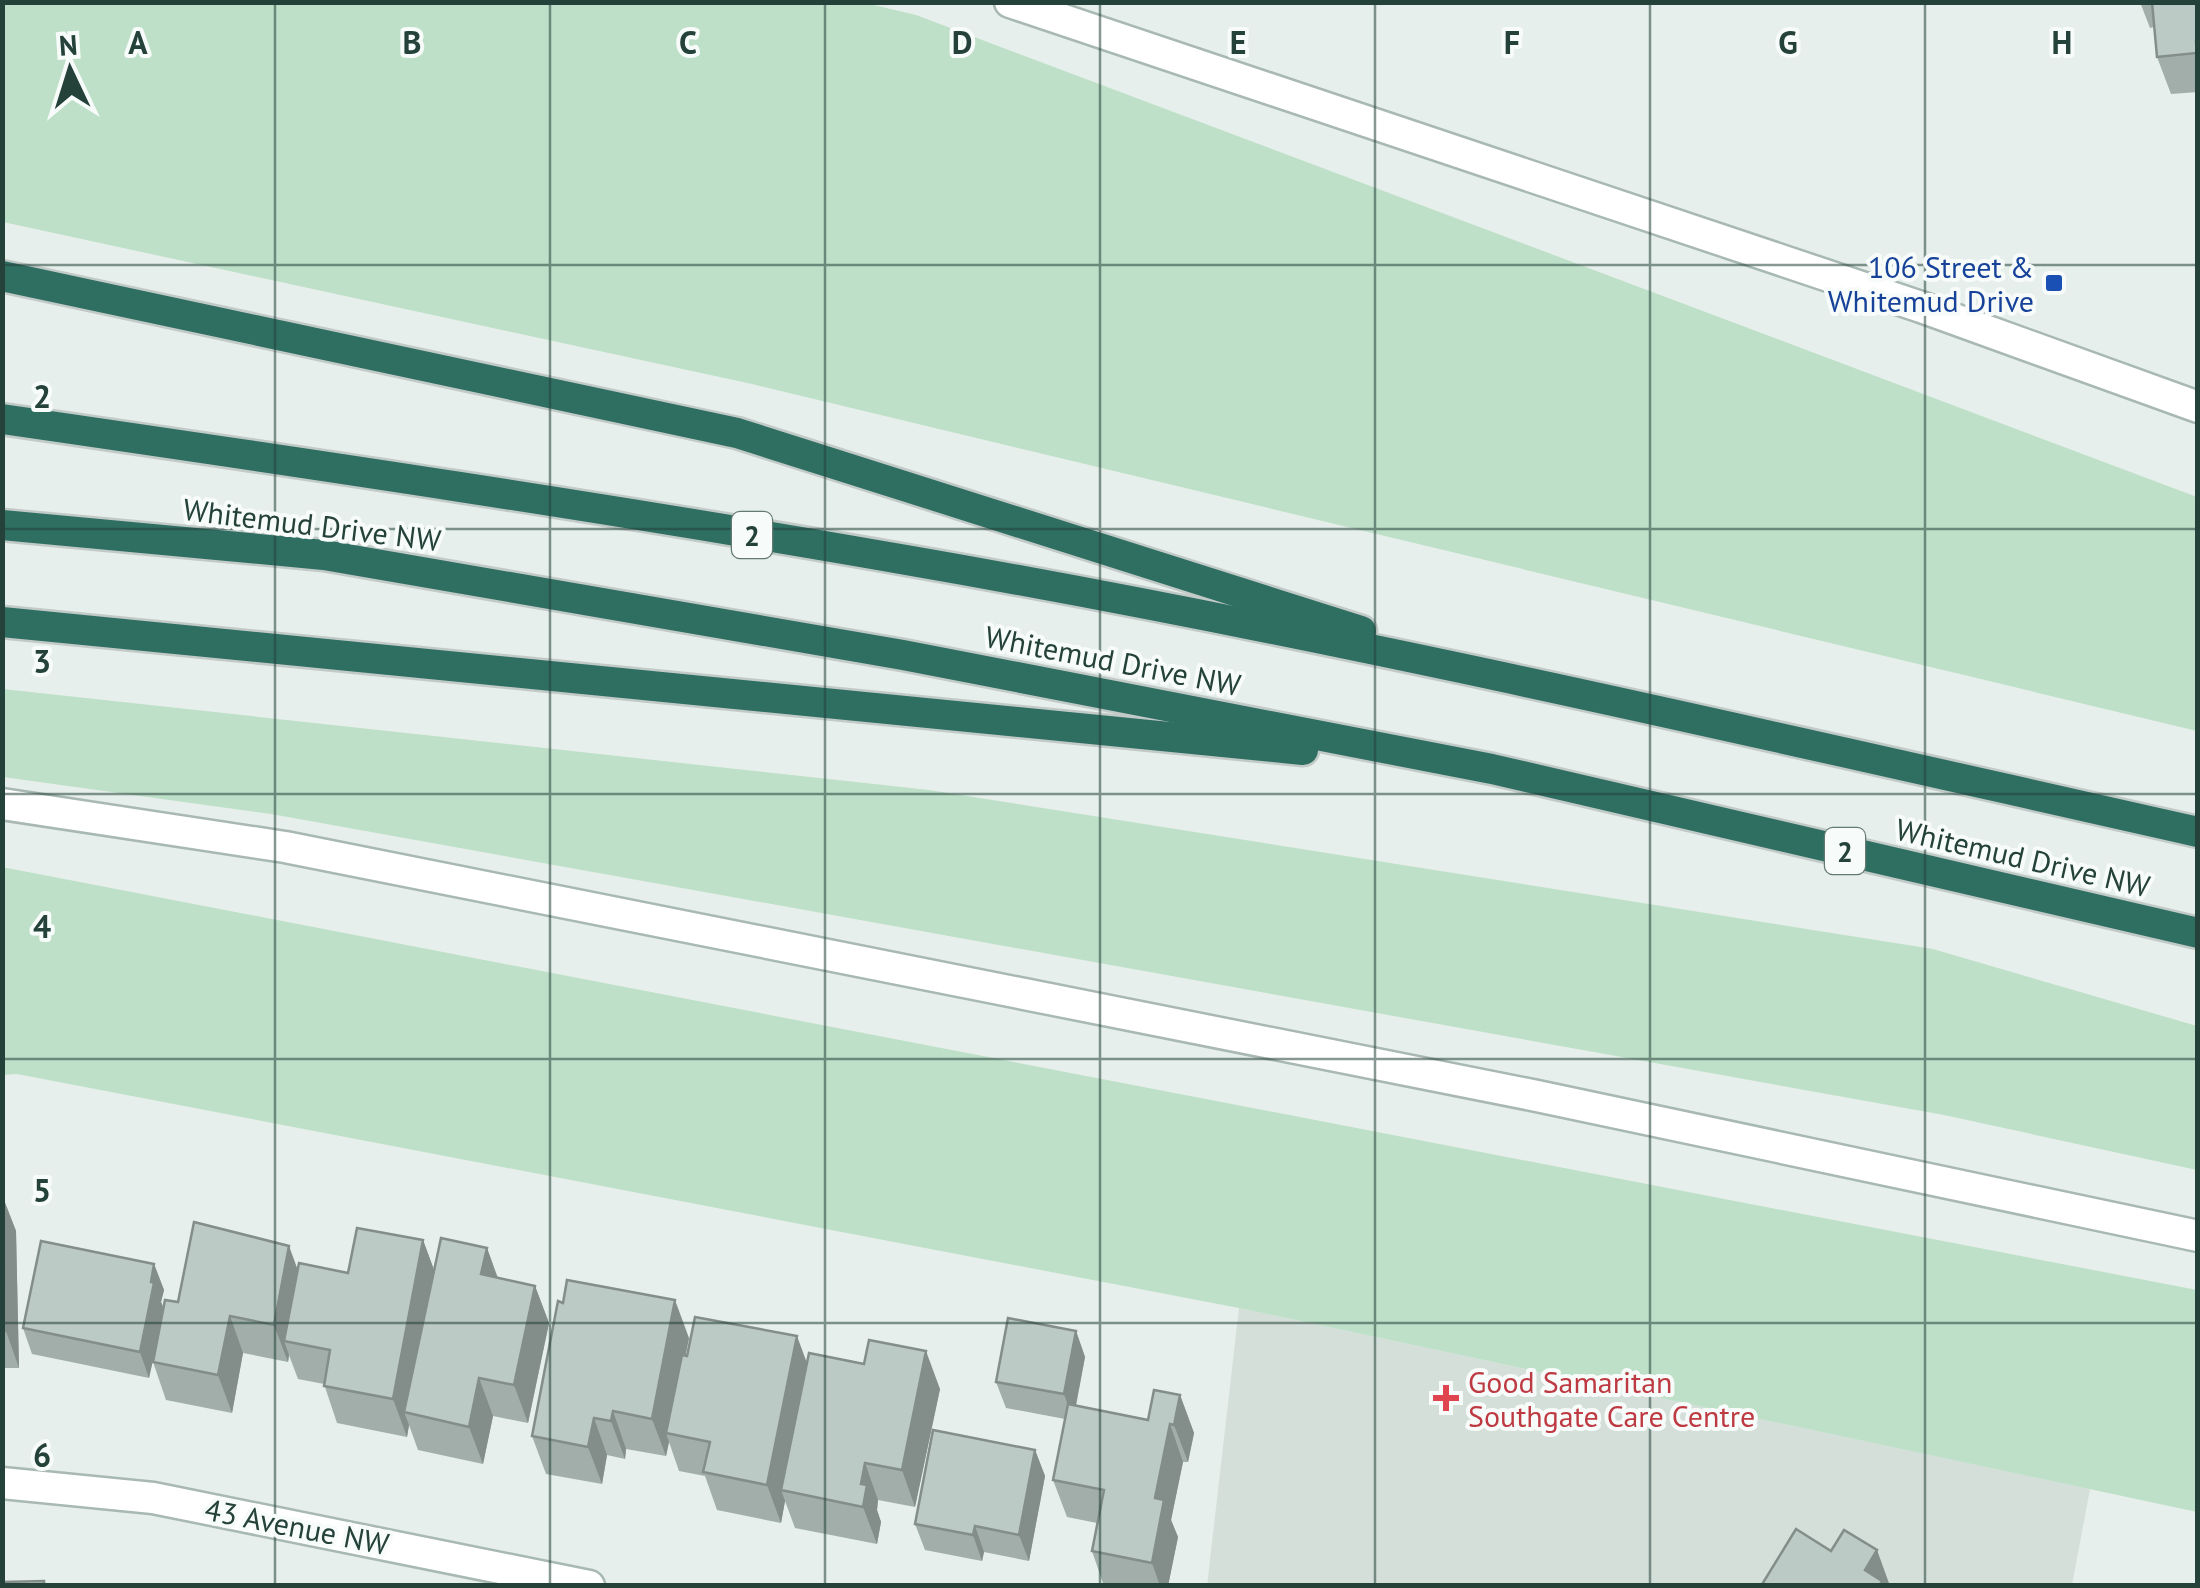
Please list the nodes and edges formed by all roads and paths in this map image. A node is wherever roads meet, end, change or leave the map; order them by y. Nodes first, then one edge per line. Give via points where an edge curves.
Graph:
1 (1010, 2) edge
2 (2, 276) edge
3 (2198, 406) edge
4 (2, 419) edge
5 (2, 525) edge
6 (2, 622) edge
7 (1497, 674) junction
8 (1492, 768) junction
9 (2, 804) edge
10 (2198, 832) edge
11 (2198, 933) edge
12 (2198, 1236) edge
13 (2, 1483) edge
14 (590, 1586) edge

1 - 3 street
2 - 7 highway via 738,432
4 - 7 highway, Whitemud Drive NW / 2 via 915,562
5 - 8 highway, Whitemud Drive NW / 2 via 324,556 903,654
6 - 8 highway
7 - 10 highway, Whitemud Drive NW / 2
8 - 11 highway, Whitemud Drive NW / 2
9 - 12 street via 305,851 1518,1092
13 - 14 street, 43 Avenue NW via 153,1498

